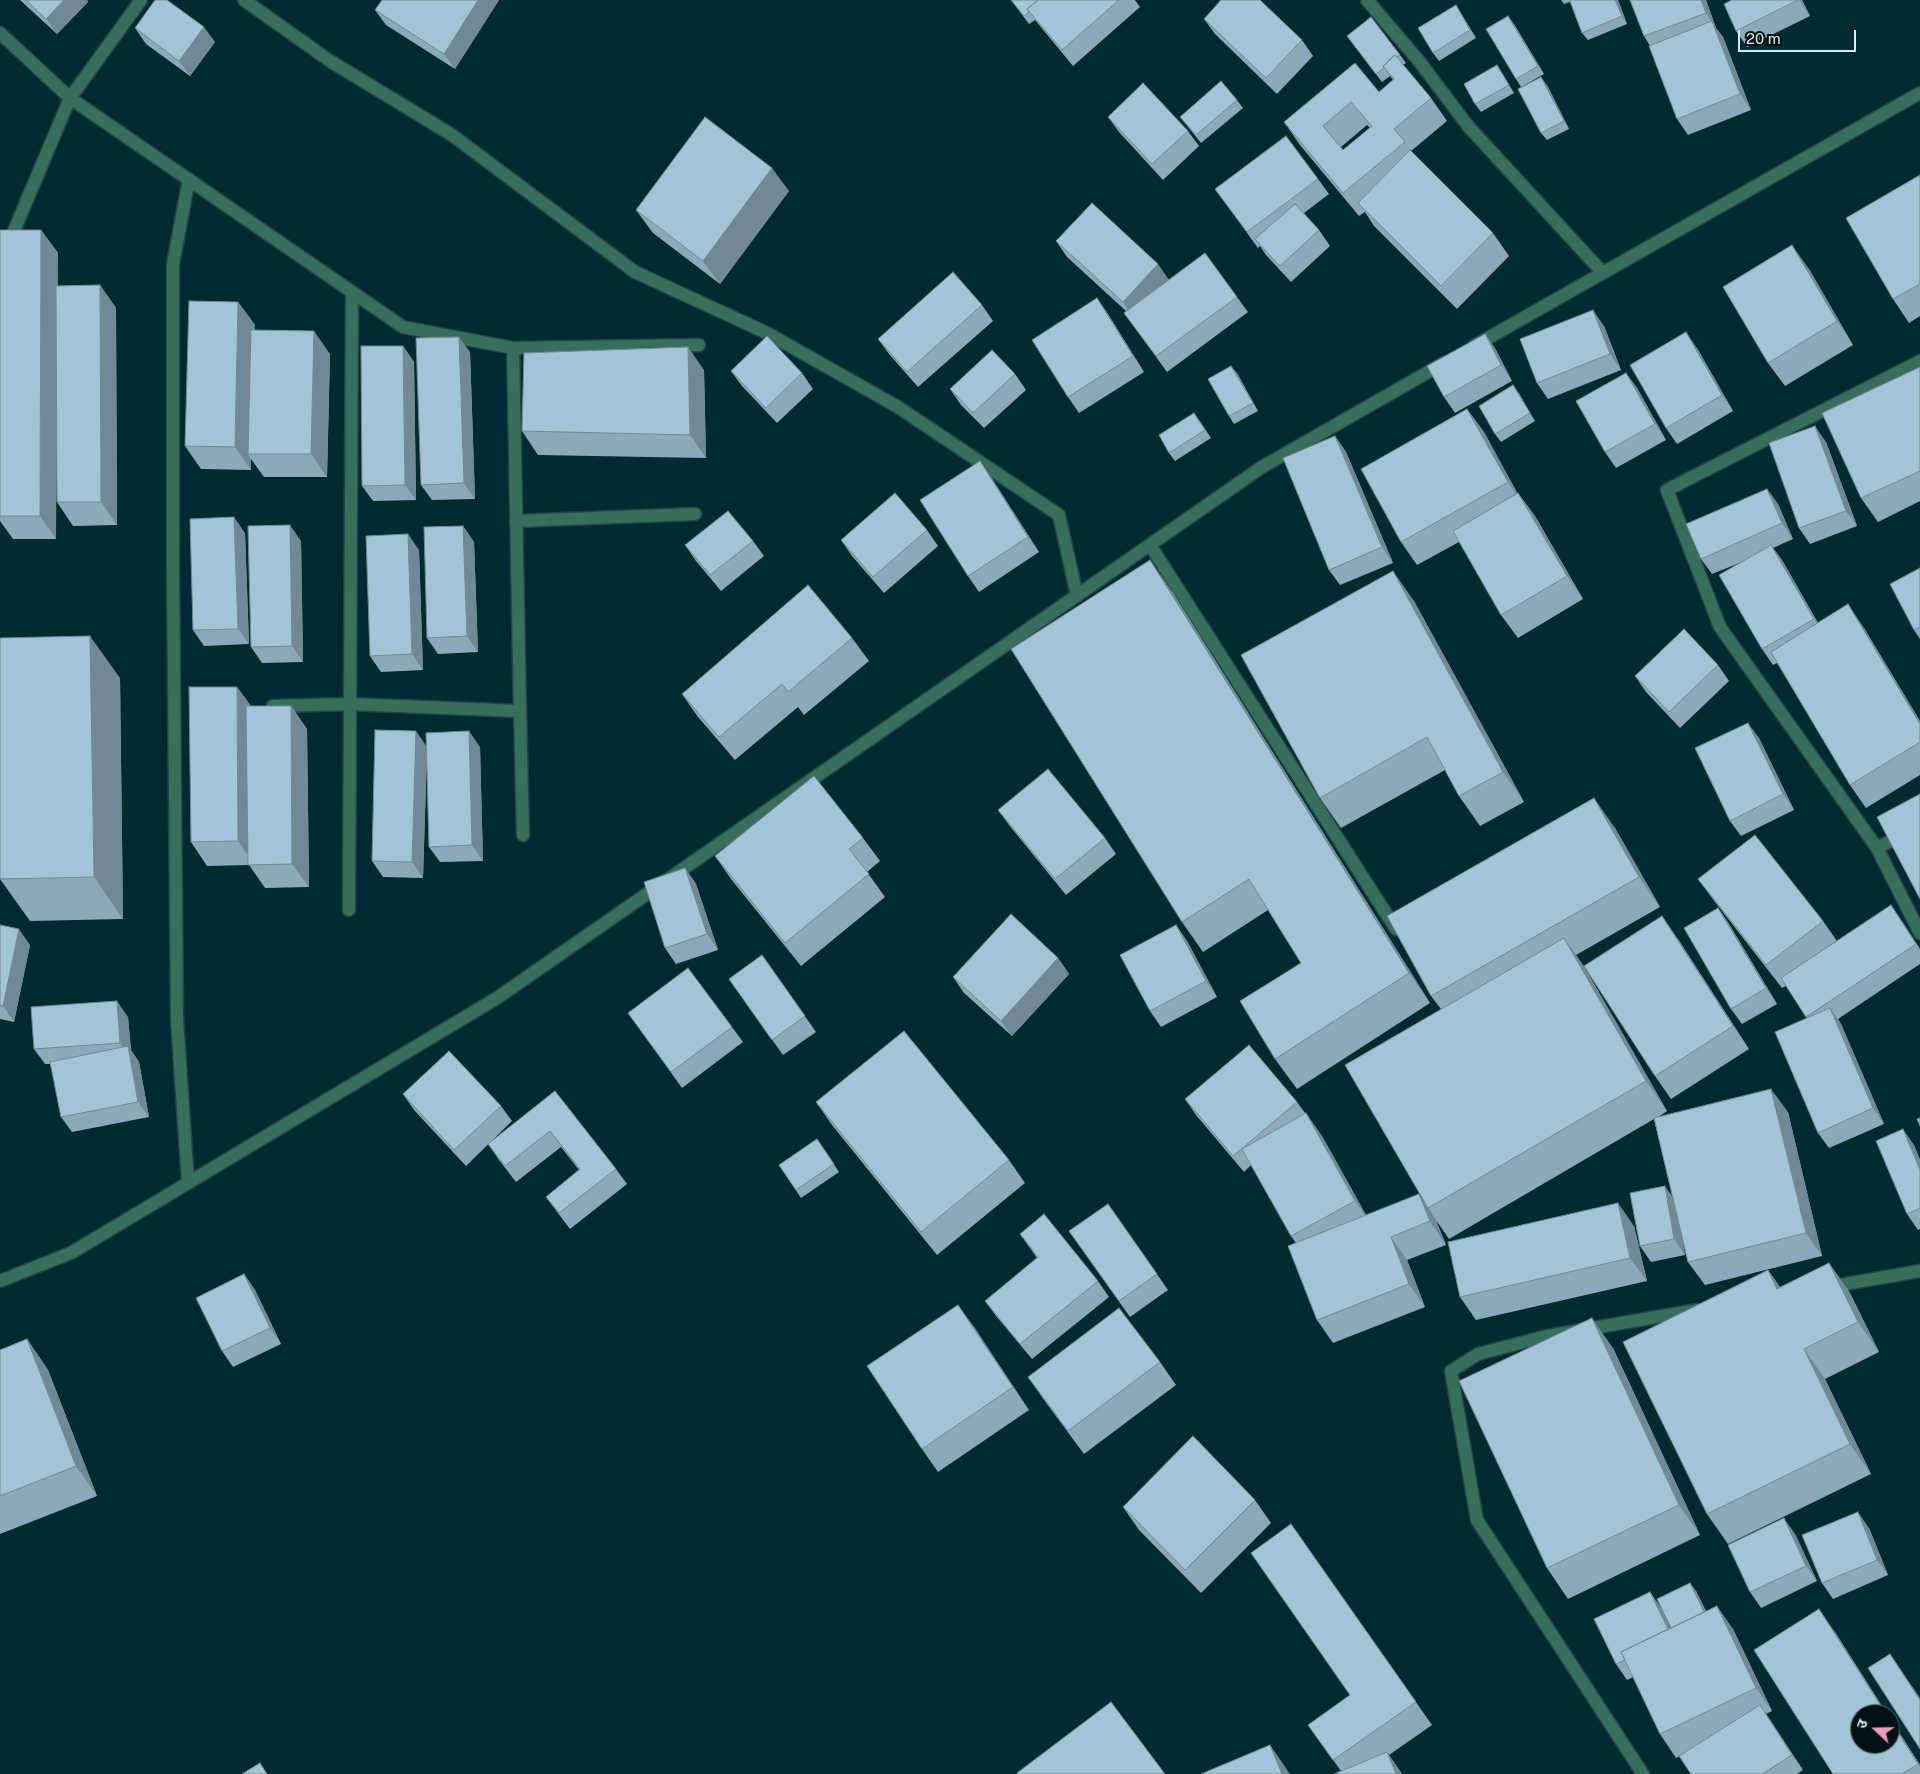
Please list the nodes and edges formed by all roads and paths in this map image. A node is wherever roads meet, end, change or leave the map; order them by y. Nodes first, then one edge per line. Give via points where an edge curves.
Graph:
1 (141, 0) edge
2 (244, 0) edge
3 (1367, 0) edge
4 (0, 34) edge
5 (1920, 94) edge
6 (70, 98) junction
7 (189, 179) junction
8 (0, 264) edge
9 (1603, 273) junction
10 (352, 292) junction
11 (699, 345) dead end
12 (513, 348) junction
13 (1920, 361) edge
14 (695, 514) dead end
15 (516, 521) junction
16 (1150, 545) junction
17 (1077, 596) junction
18 (349, 704) junction
19 (262, 706) edge
20 (520, 711) junction
21 (1920, 826) edge
22 (523, 834) dead end
23 (1877, 848) junction
24 (349, 910) dead end
25 (1396, 929) edge
26 (1920, 934) edge
27 (188, 1182) junction
28 (1920, 1271) edge
29 (0, 1281) edge
30 (1812, 1290) edge
31 (1714, 1307) edge
32 (1643, 1774) edge

1 - 6 street
2 - 17 street via 330,61 452,135 635,272 767,333 898,407 1058,515
3 - 9 street via 1468,126
4 - 6 street
5 - 9 street
6 - 7 street
6 - 8 street
7 - 10 street
7 - 27 street via 173,264 180,708 177,1019
9 - 16 street via 1262,467
10 - 12 street via 403,327
10 - 18 street
11 - 12 street
12 - 15 street
13 - 23 street via 1667,490 1720,627
14 - 15 street
15 - 20 street
16 - 17 street
16 - 25 street
17 - 27 street via 497,998
18 - 19 street
18 - 20 street
18 - 24 street
20 - 22 street
21 - 23 street
23 - 26 street
27 - 29 street via 71,1253
28 - 30 street
31 - 32 street via 1547,1336 1478,1354 1451,1371 1477,1520

